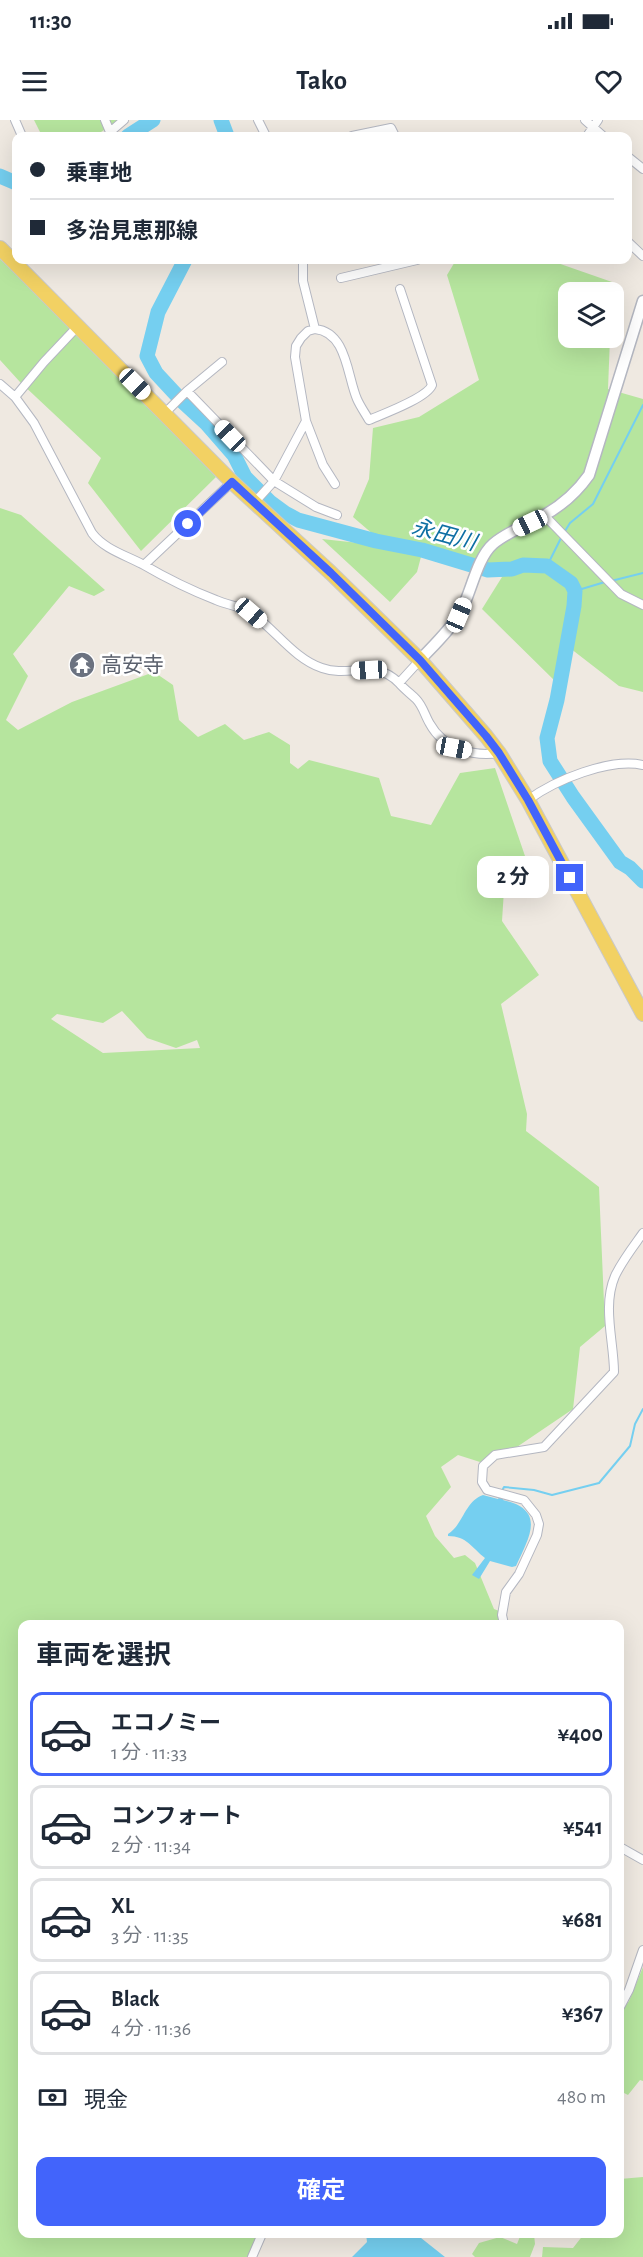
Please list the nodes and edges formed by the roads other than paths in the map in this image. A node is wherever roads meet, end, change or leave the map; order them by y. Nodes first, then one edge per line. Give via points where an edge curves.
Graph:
1 (124, 120) edge
2 (585, 120) edge
3 (596, 124) edge
4 (109, 132) edge
5 (372, 132) edge
6 (393, 132) edge
7 (632, 246) edge
8 (0, 248) edge
9 (643, 256) edge
10 (12, 260) edge
11 (16, 264) edge
12 (303, 264) edge
13 (400, 264) edge
14 (341, 278) dead end
15 (400, 289) dead end
16 (643, 301) edge
17 (78, 326) junction
18 (315, 329) junction
19 (222, 362) dead end
20 (0, 384) edge
21 (185, 393) junction
22 (15, 397) junction
23 (166, 411) junction
24 (306, 421) junction
25 (232, 482) junction
26 (273, 483) junction
27 (334, 484) dead end
28 (255, 501) junction
29 (337, 515) dead end
30 (545, 516) junction
31 (144, 565) junction
32 (643, 605) edge
33 (420, 660) junction
34 (399, 683) junction
35 (499, 753) junction
36 (643, 765) edge
37 (528, 800) junction
38 (643, 1014) edge
39 (643, 1233) edge
40 (503, 1620) edge
41 (624, 1849) edge
42 (643, 1860) edge
43 (643, 1950) edge
44 (624, 1999) edge
45 (260, 2238) edge
46 (252, 2257) edge

1 - 4 street
2 - 3 street
5 - 6 street via 391,128
7 - 9 street
8 - 10 main road
11 - 17 main road
12 - 18 street via 303,281
13 - 14 street
15 - 18 street via 432,385 423,395 389,411 369,420 357,399 340,347 332,336
16 - 30 street via 589,475 573,495
17 - 22 street
17 - 23 main road
18 - 24 street via 301,338 294,357
19 - 21 street
20 - 22 street
21 - 23 street
21 - 26 street
22 - 31 street via 34,423 92,533 103,544
23 - 25 main road
24 - 26 street
24 - 27 street
25 - 28 main road
25 - 31 street
26 - 28 street
26 - 29 street
28 - 33 main road
30 - 32 street via 621,594
30 - 33 street via 492,546 459,615
31 - 34 street via 165,578 251,613 313,664 336,671 379,671 390,674
33 - 34 street
33 - 35 main road
34 - 35 street via 417,700 430,726 454,748
35 - 37 main road
36 - 37 street via 615,764 557,783
37 - 38 main road
39 - 40 street via 612,1284 609,1312 614,1372 544,1447 495,1455 483,1466 482,1482 487,1490 524,1500 539,1524 519,1574 506,1592
41 - 42 street
43 - 44 street
45 - 46 street

